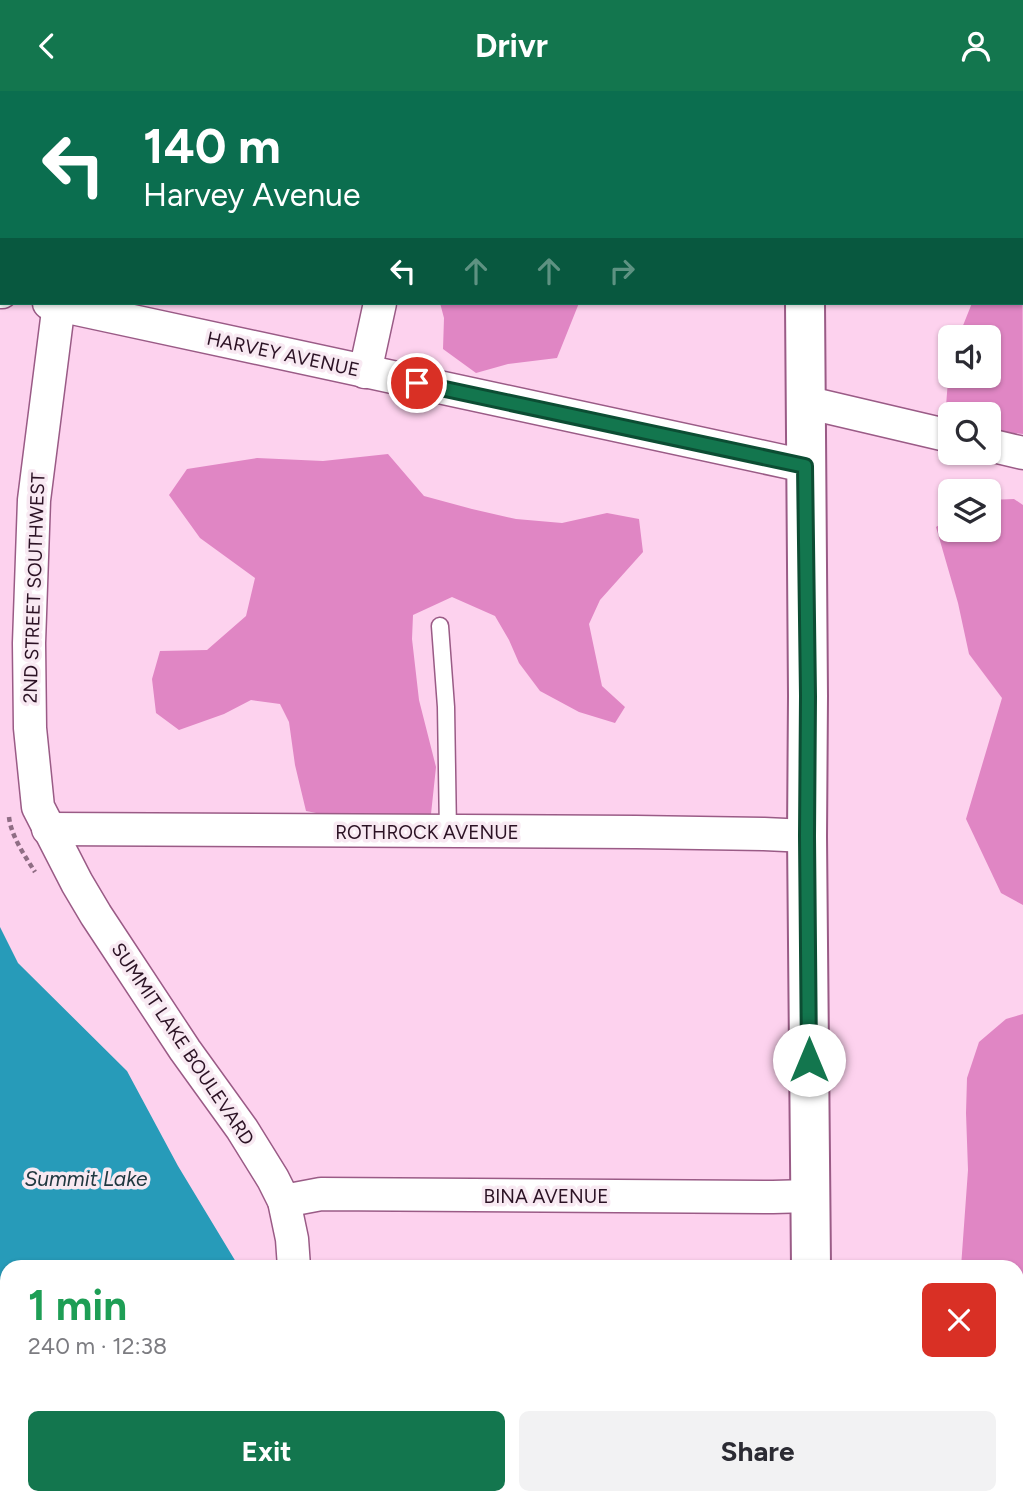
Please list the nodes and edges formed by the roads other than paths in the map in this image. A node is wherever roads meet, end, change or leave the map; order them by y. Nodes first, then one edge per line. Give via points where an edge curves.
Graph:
1 (56, 305) edge
2 (61, 305) edge
3 (380, 305) edge
4 (805, 305) edge
5 (365, 372) junction
6 (805, 402) junction
7 (938, 433) edge
8 (1001, 448) edge
9 (1023, 453) edge
10 (805, 466) junction
11 (440, 626) dead end
12 (48, 829) junction
13 (448, 832) junction
14 (807, 836) junction
15 (810, 1196) junction
16 (284, 1201) junction
17 (293, 1260) edge
18 (811, 1260) edge

1 - 12 street, 2ND STREET SOUTHWEST via 34,499 29,643 37,803
2 - 5 street, HARVEY AVENUE
3 - 5 street
4 - 6 main road
5 - 10 street, HARVEY AVENUE
6 - 7 street
6 - 10 main road
8 - 9 street
10 - 14 main road
11 - 13 lane
12 - 13 street, ROTHROCK AVENUE
12 - 16 street, SUMMIT LAKE BOULEVARD via 96,915 242,1129
13 - 14 street, ROTHROCK AVENUE
14 - 15 main road
15 - 16 street, BINA AVENUE via 321,1194
15 - 18 main road
16 - 17 street, SUMMIT LAKE BOULEVARD

